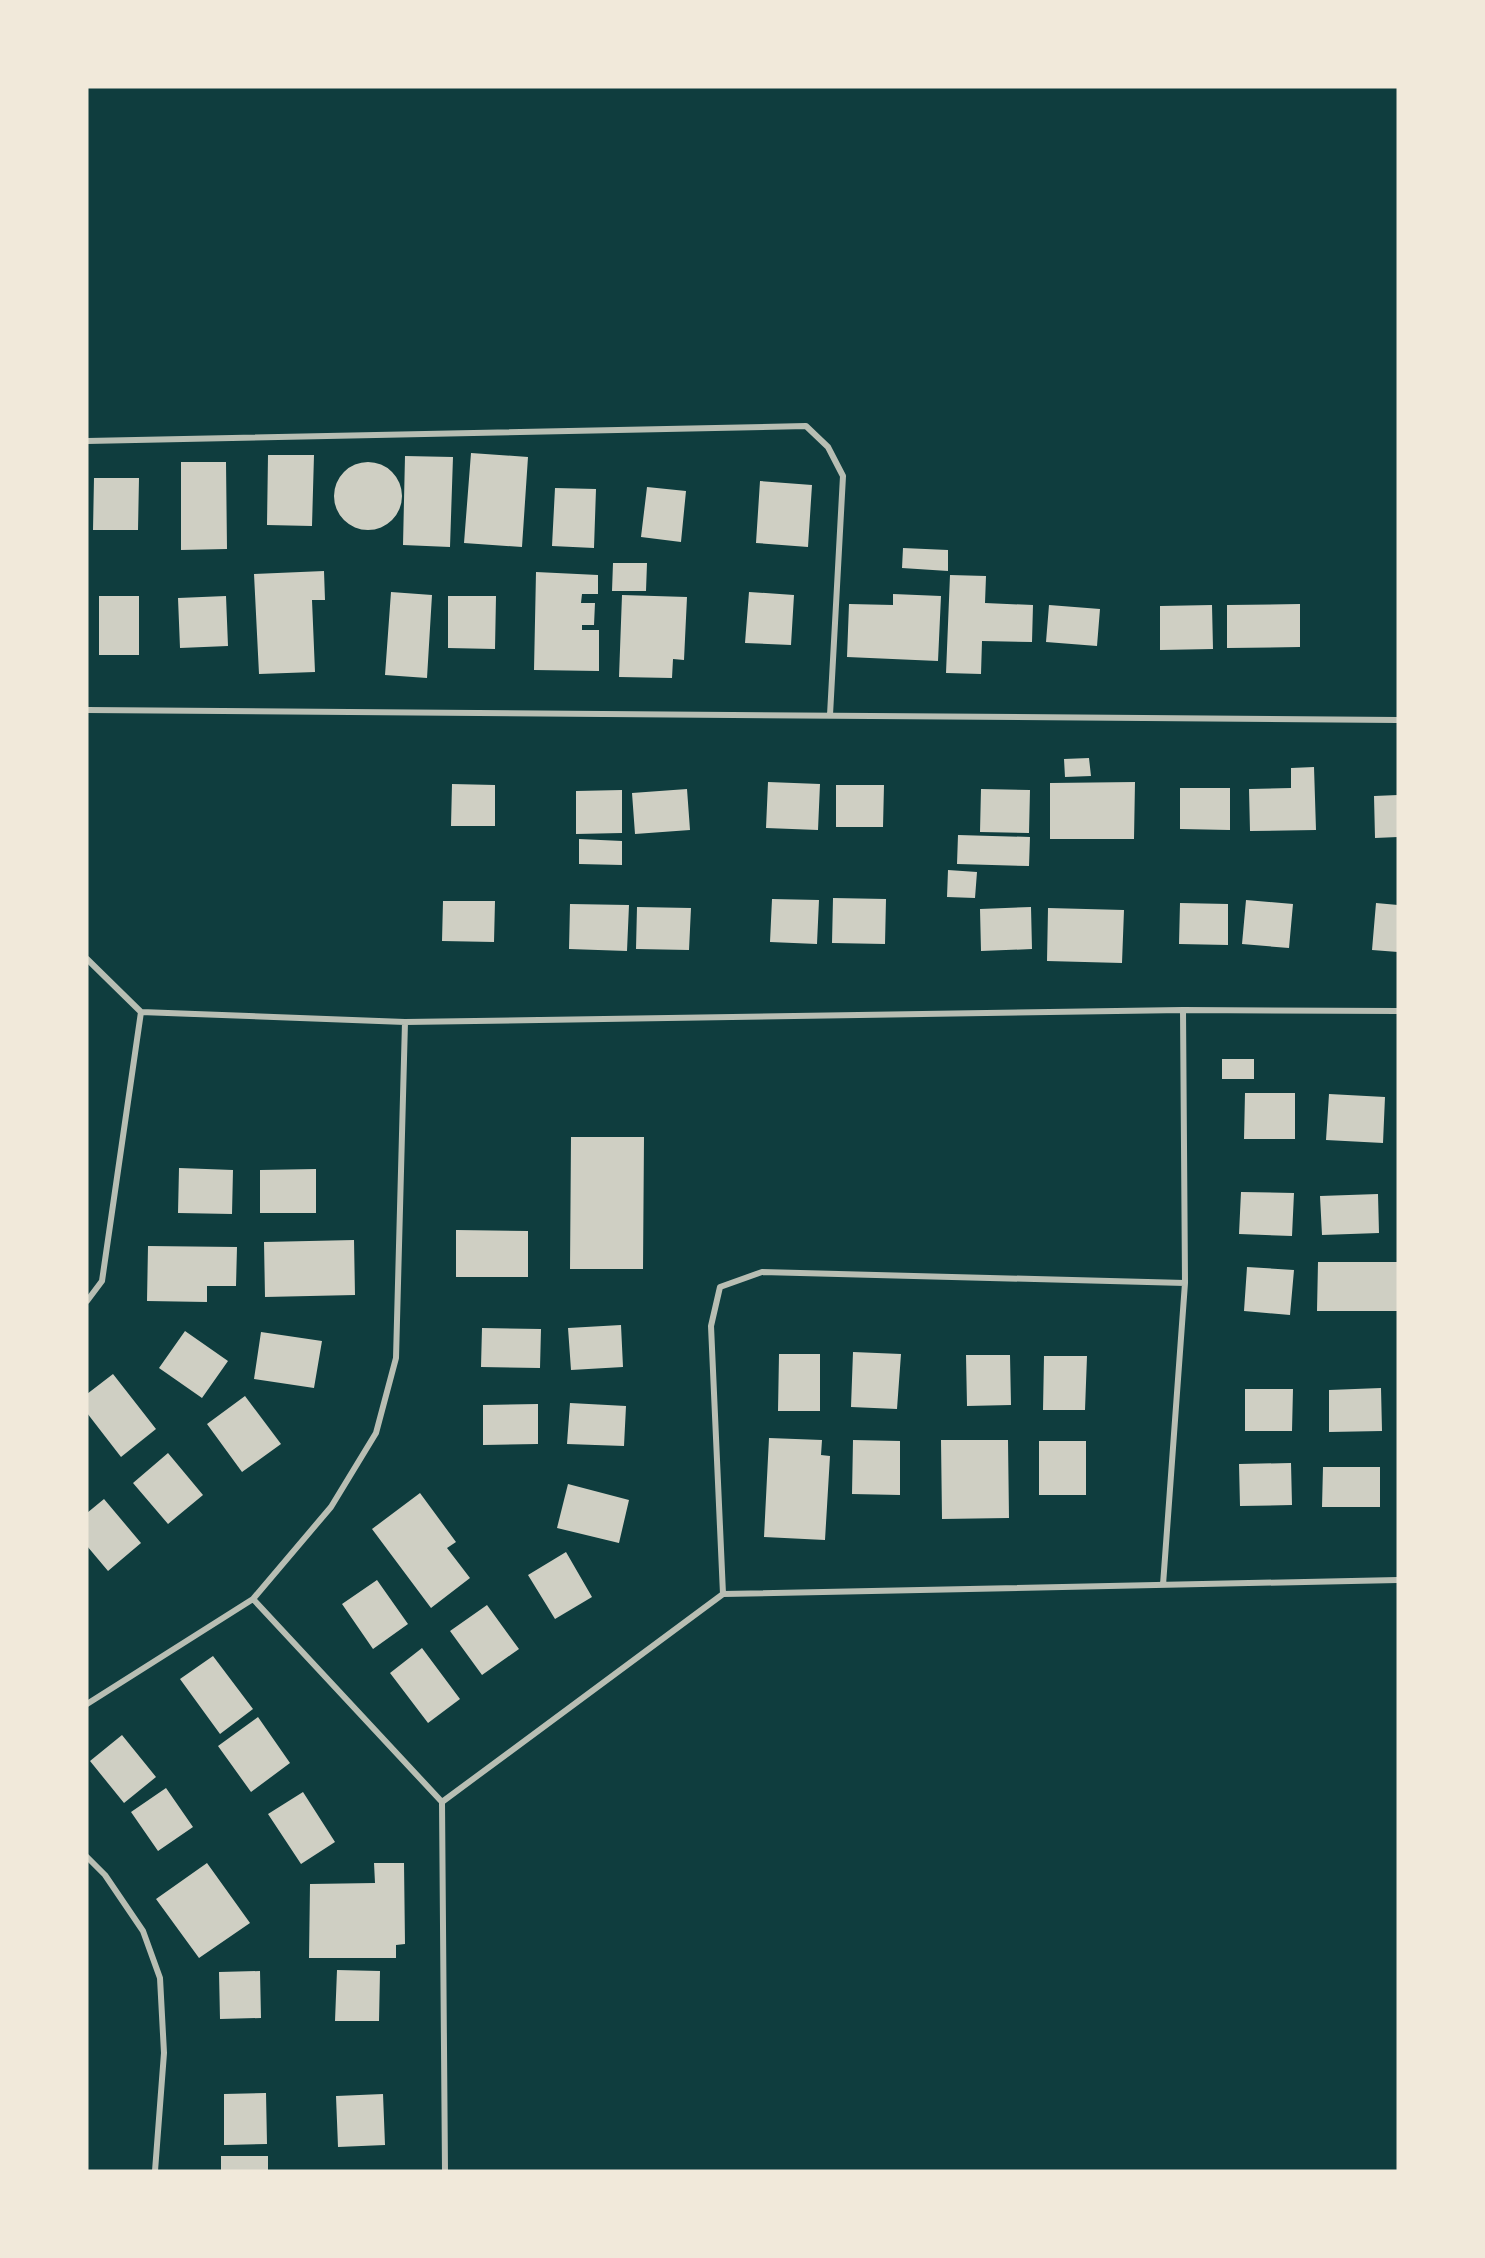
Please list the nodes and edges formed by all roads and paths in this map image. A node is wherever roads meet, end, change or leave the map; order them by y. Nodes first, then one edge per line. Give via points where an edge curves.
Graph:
1 (87, 441) edge
2 (87, 710) edge
3 (830, 715) junction
4 (1398, 720) edge
5 (87, 959) edge
6 (1183, 1010) junction
7 (1398, 1011) edge
8 (141, 1012) junction
9 (405, 1022) junction
10 (1185, 1283) junction
11 (87, 1301) edge
12 (1398, 1580) edge
13 (1163, 1585) junction
14 (723, 1594) junction
15 (253, 1599) junction
16 (87, 1704) edge
17 (442, 1802) junction
18 (87, 1857) edge
19 (155, 2171) edge
20 (445, 2171) edge

1 - 3 street via 806,426 828,447 843,476
2 - 3 street
3 - 4 street
5 - 8 street
6 - 7 street
6 - 9 street
6 - 10 street
8 - 9 street
8 - 11 street via 102,1281
9 - 15 street via 396,1358 376,1433 331,1507
10 - 13 street
10 - 14 street via 762,1272 720,1287 711,1326
12 - 13 street
13 - 14 street
14 - 17 street
15 - 16 street
15 - 17 street
17 - 20 street
18 - 19 street via 105,1875 143,1931 160,1978 164,2053

